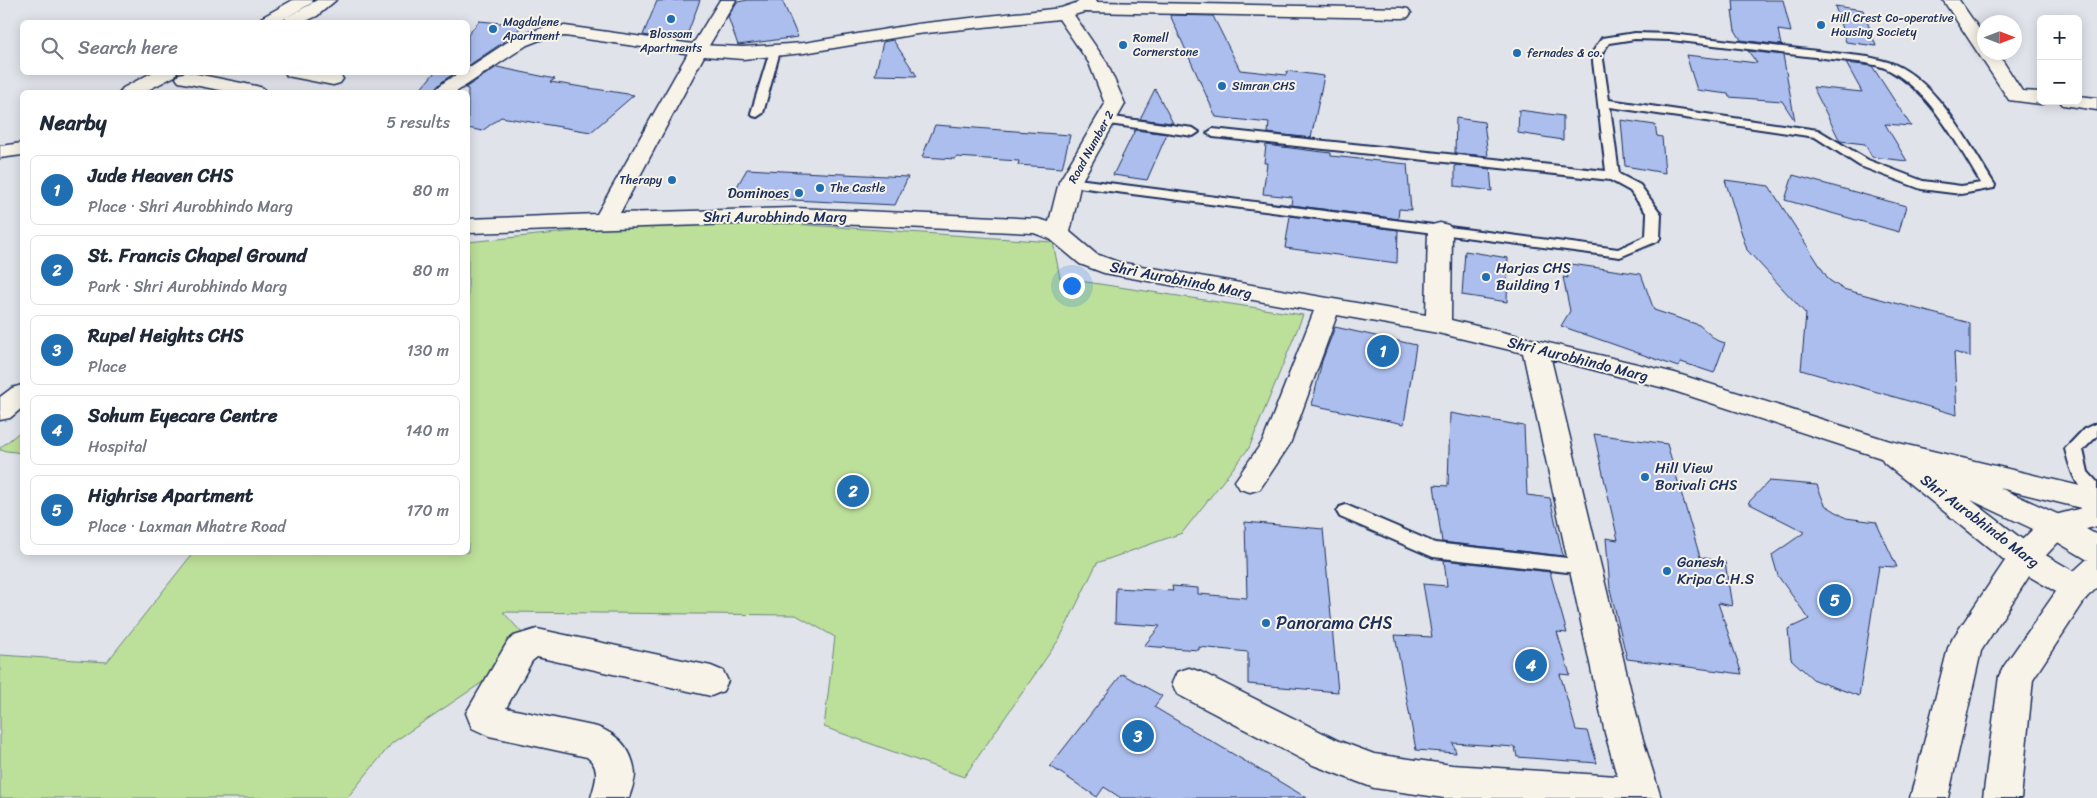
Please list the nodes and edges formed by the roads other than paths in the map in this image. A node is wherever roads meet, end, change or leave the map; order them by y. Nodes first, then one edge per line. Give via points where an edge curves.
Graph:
1 (305, 0) edge
2 (328, 0) edge
3 (728, 0) edge
4 (1948, 0) edge
5 (1078, 7) edge
6 (1402, 13) dead end
7 (270, 20) edge
8 (295, 20) edge
9 (1977, 39) edge
10 (698, 50) junction
11 (776, 51) junction
12 (1992, 60) edge
13 (180, 75) edge
14 (182, 75) edge
15 (187, 75) edge
16 (311, 75) edge
17 (470, 75) edge
18 (470, 75) edge
19 (333, 79) dead end
20 (136, 90) edge
21 (163, 90) edge
22 (248, 90) edge
23 (447, 90) edge
24 (2037, 98) edge
25 (2082, 102) edge
26 (1603, 103) junction
27 (2097, 104) edge
28 (757, 113) dead end
29 (1106, 120) junction
30 (1193, 132) dead end
31 (1213, 133) dead end
32 (20, 137) edge
33 (0, 139) edge
34 (20, 149) edge
35 (0, 152) edge
36 (1614, 176) junction
37 (1070, 182) junction
38 (605, 220) junction
39 (470, 226) edge
40 (1440, 230) junction
41 (1058, 234) junction
42 (1328, 306) junction
43 (1438, 325) junction
44 (1535, 347) junction
45 (20, 396) edge
46 (0, 411) edge
47 (2097, 430) edge
48 (1887, 450) junction
49 (1250, 481) dead end
50 (2097, 493) edge
51 (2097, 501) edge
52 (1346, 512) dead end
53 (2097, 515) edge
54 (2055, 526) junction
55 (2097, 550) edge
56 (2024, 558) junction
57 (1585, 567) junction
58 (2086, 578) edge
59 (711, 681) dead end
60 (1189, 683) dead end
61 (1641, 796) edge
62 (610, 798) edge
63 (1929, 798) edge
64 (2002, 798) edge

1 - 7 street
2 - 8 street
3 - 10 street
4 - 9 street
5 - 6 street
5 - 11 street via 1023,19 917,29
5 - 29 street, Road Number 2 via 1115,104
10 - 11 street
10 - 18 street via 565,31 542,32 521,41
10 - 38 street
11 - 28 lane
12 - 24 street via 2016,96
13 - 20 street
14 - 21 street
15 - 22 street
16 - 19 street
17 - 23 street
25 - 27 street
26 - 26 lane via 1597,54 1606,40 1635,36 1671,37 1868,60 1893,68 1919,86 1989,186 1961,190 1921,186 1864,163 1818,134
26 - 36 lane
29 - 30 lane
29 - 37 street, Road Number 2
31 - 36 lane
32 - 33 street
34 - 35 street
36 - 40 lane via 1635,188 1654,214 1653,238 1620,253
37 - 40 lane
37 - 41 street, Road Number 2
38 - 39 street, Shri Aurobhindo Marg
38 - 41 street, Shri Aurobhindo Marg via 794,215 1020,224 1038,226
40 - 43 street
41 - 42 street, Shri Aurobhindo Marg via 1088,260 1113,268
42 - 43 street, Shri Aurobhindo Marg
42 - 49 street via 1276,444
43 - 44 street, Shri Aurobhindo Marg
44 - 48 street, Shri Aurobhindo Marg via 1675,382
44 - 57 street
45 - 46 street
47 - 50 lane via 2074,449 2080,474
48 - 51 street, Shri Aurobhindo Marg
48 - 54 street, Shri Aurobhindo Marg
48 - 56 street, Shri Aurobhindo Marg
52 - 57 lane via 1433,550
53 - 54 street
54 - 55 street, Shri Aurobhindo Marg
54 - 56 street
56 - 58 street, Shri Aurobhindo Marg
56 - 63 street via 1965,648
57 - 61 street via 1623,733
58 - 64 street via 2016,676
59 - 62 street via 537,644 520,651 484,712 485,717 597,743 611,754 613,761 616,775
60 - 61 street via 1326,753 1374,771 1452,782

